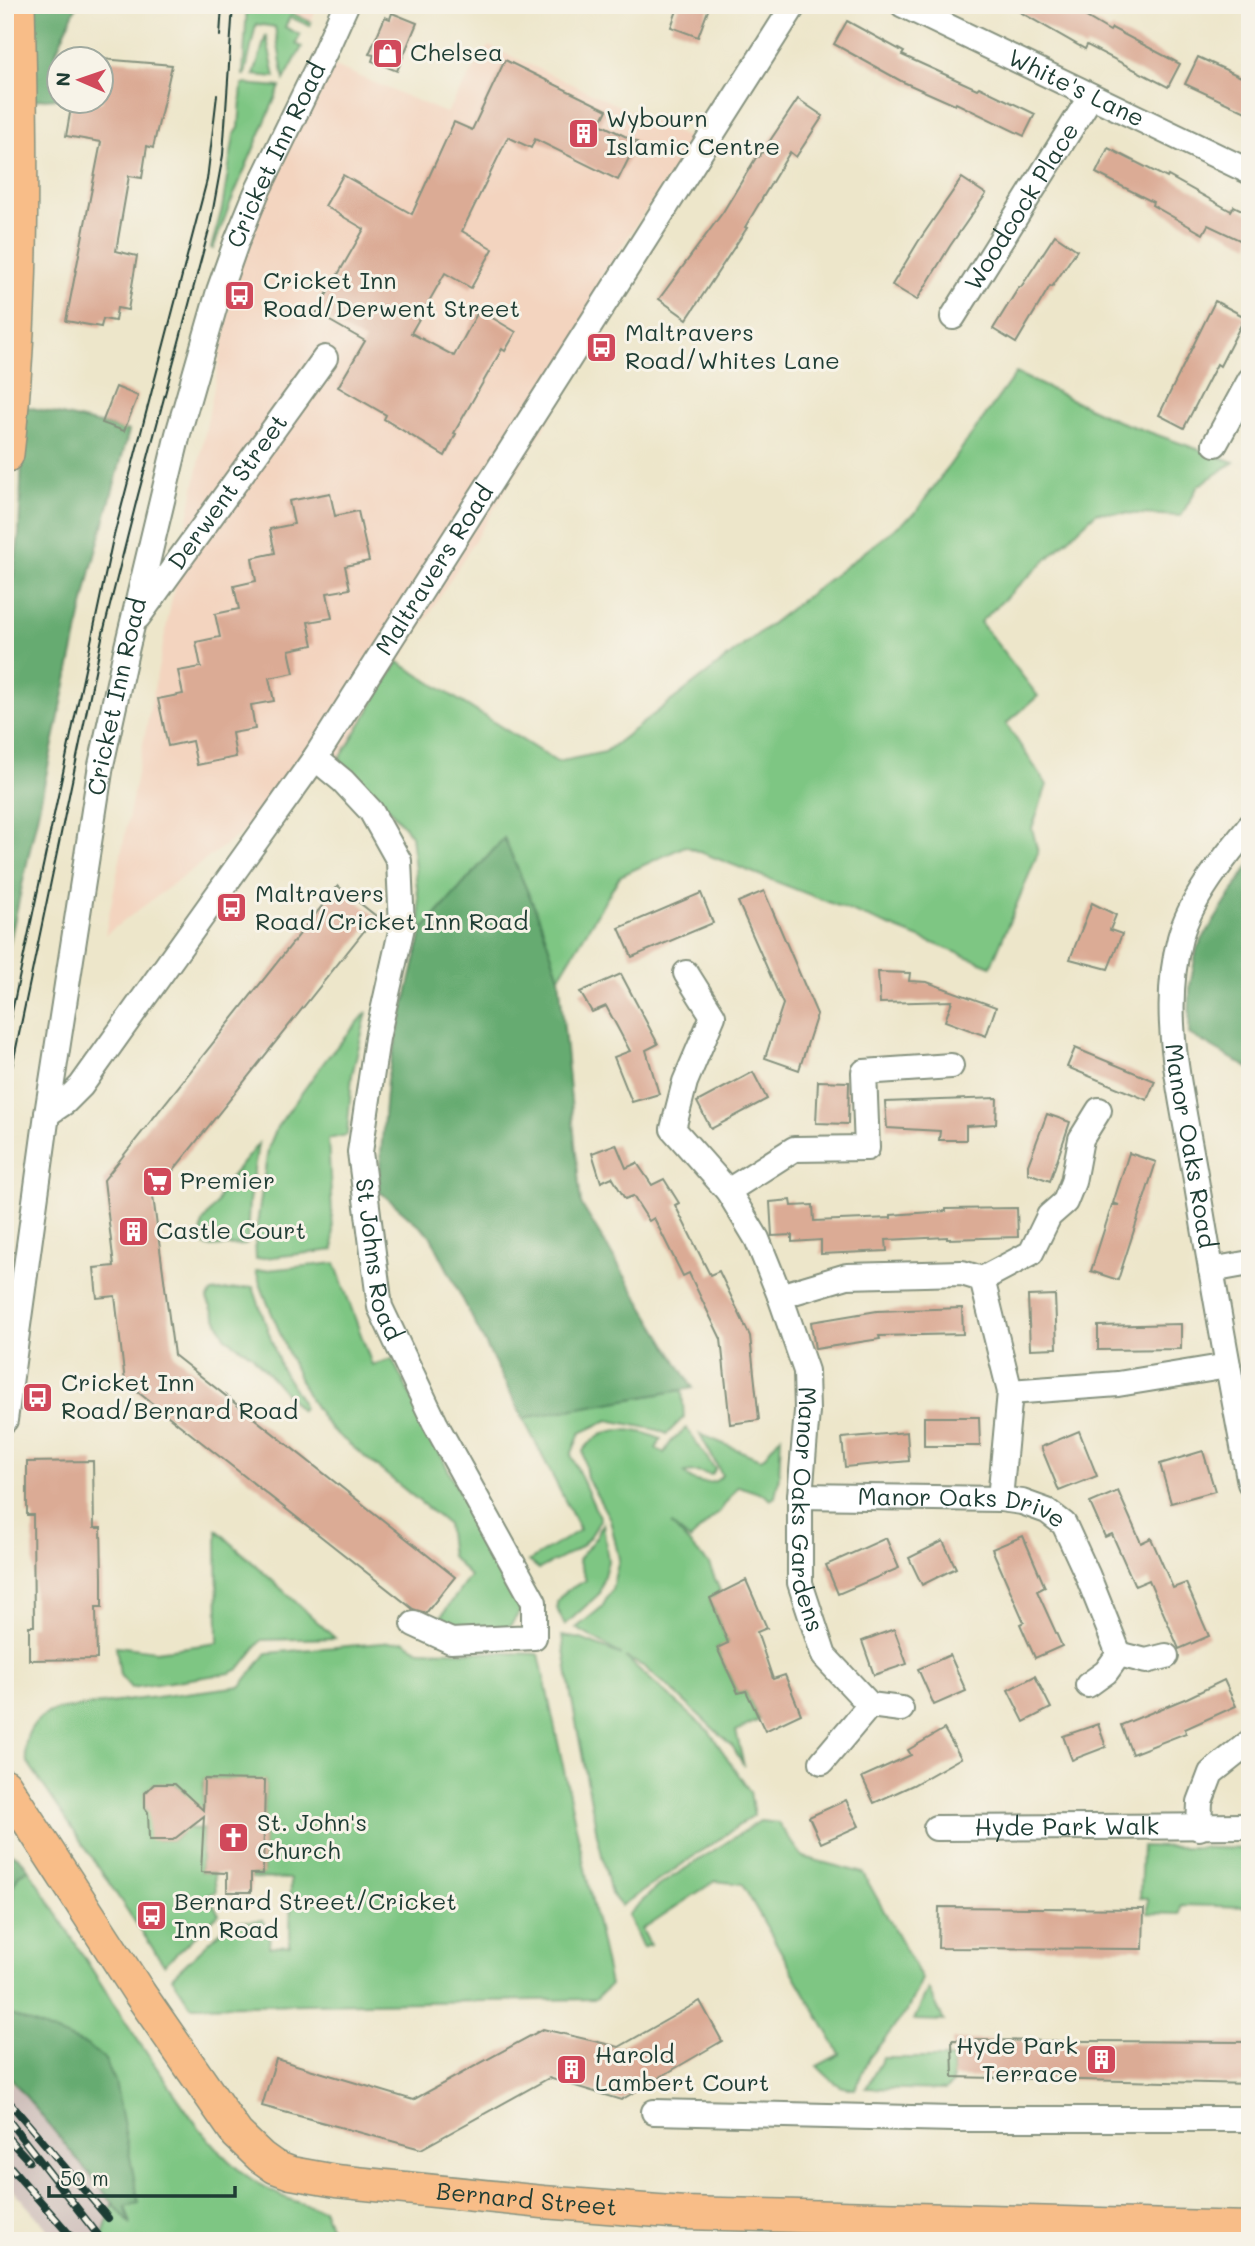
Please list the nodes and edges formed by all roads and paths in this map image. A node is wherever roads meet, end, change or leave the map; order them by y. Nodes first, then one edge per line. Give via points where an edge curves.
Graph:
1 (16, 5) edge
2 (345, 5) edge
3 (794, 5) edge
4 (903, 5) edge
5 (1091, 96) junction
6 (1250, 172) edge
7 (953, 317) dead end
8 (326, 358) dead end
9 (1250, 380) edge
10 (1215, 444) dead end
11 (5, 454) edge
12 (132, 626) junction
13 (315, 758) junction
14 (1250, 826) edge
15 (686, 973) dead end
16 (951, 1066) dead end
17 (1099, 1110) dead end
18 (47, 1114) junction
19 (728, 1191) junction
20 (1250, 1263) edge
21 (1211, 1270) junction
22 (982, 1279) junction
23 (780, 1296) junction
24 (1228, 1366) junction
25 (1010, 1391) junction
26 (5, 1420) edge
27 (1250, 1483) edge
28 (800, 1496) junction
29 (1000, 1499) junction
30 (414, 1624) dead end
31 (1119, 1654) junction
32 (1166, 1656) dead end
33 (1088, 1685) dead end
34 (870, 1705) junction
35 (901, 1709) dead end
36 (1250, 1742) edge
37 (822, 1762) dead end
38 (5, 1785) edge
39 (5, 1818) edge
40 (1250, 1826) edge
41 (936, 1828) dead end
42 (1199, 1828) junction
43 (41, 1841) junction
44 (654, 2112) dead end
45 (1250, 2119) edge
46 (1250, 2228) edge

1 - 11 highway via 18,227
2 - 12 street, Cricket Inn Road via 256,194 219,291 178,434
3 - 13 street, Maltravers Road
4 - 5 street, White's Lane
5 - 6 street, White's Lane
5 - 7 street, Woodcock Place
8 - 12 street, Derwent Street
9 - 10 street
12 - 18 street, Cricket Inn Road via 101,765
13 - 18 street, Maltravers Road via 81,1086
13 - 30 street, St Johns Road via 371,811 399,861 402,928 377,1038 360,1152 380,1307 435,1423 534,1602 534,1637 451,1641
14 - 21 street, Manor Oaks Road via 1200,892 1180,936 1171,983 1171,1031
15 - 19 street, Manor Oaks Gardens via 713,1016 685,1082 673,1129
16 - 19 street via 864,1072 867,1148 793,1149
17 - 22 street via 1081,1139 1066,1202 1049,1216 1031,1253
18 - 26 street, Cricket Inn Road
19 - 23 street, Manor Oaks Gardens via 757,1239
20 - 21 street
21 - 24 street, Manor Oaks Road
22 - 23 street via 962,1273 847,1276
22 - 25 street
23 - 28 street, Manor Oaks Gardens via 806,1371
24 - 25 street via 1118,1384
24 - 27 street, Manor Oaks Road
25 - 29 street
28 - 29 street, Manor Oaks Drive
28 - 34 street, Manor Oaks Gardens via 800,1583 824,1656
29 - 31 street, Manor Oaks Drive via 1047,1511 1064,1524
31 - 32 street via 1146,1661
31 - 33 street via 1106,1672
34 - 35 street
34 - 37 street
36 - 42 street via 1211,1773 1200,1802
38 - 43 main road, Bernard Street
39 - 43 main road via 23,1825
40 - 42 street, Hyde Park Walk
41 - 42 street, Hyde Park Walk
43 - 46 main road, Bernard Street via 237,2134 261,2157 290,2173 530,2201 684,2213
44 - 45 street

